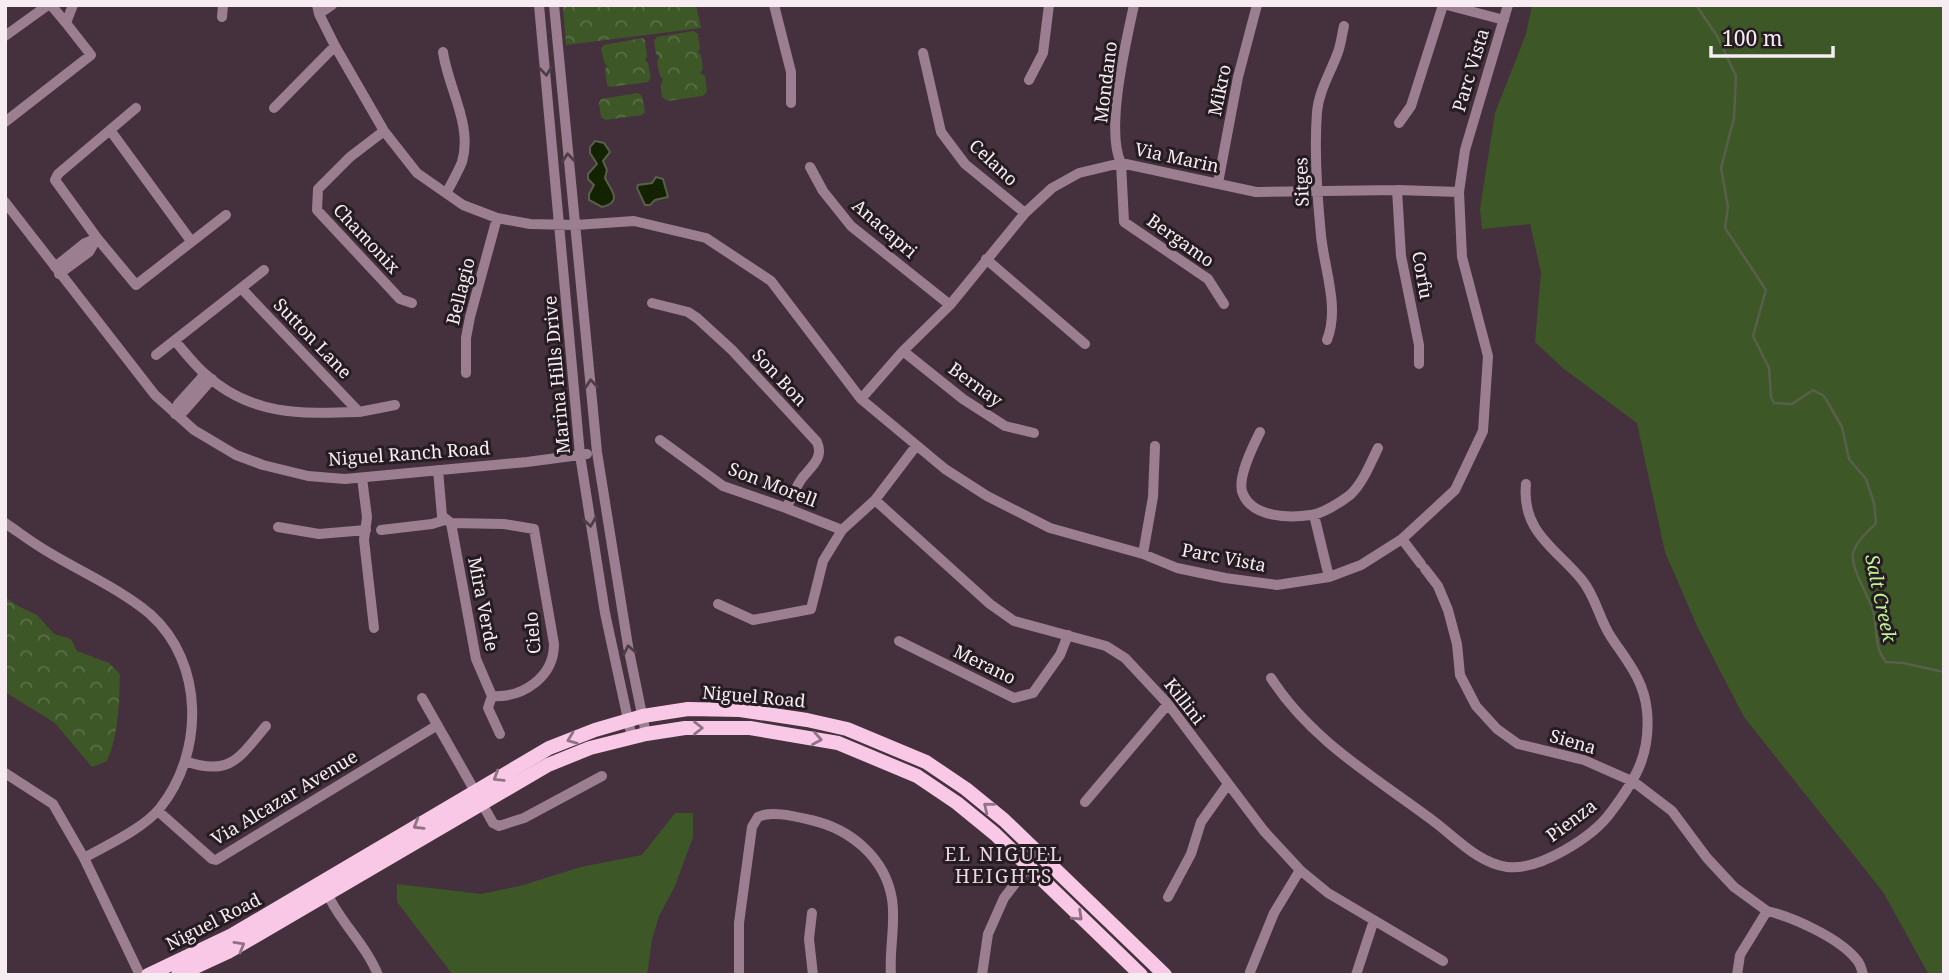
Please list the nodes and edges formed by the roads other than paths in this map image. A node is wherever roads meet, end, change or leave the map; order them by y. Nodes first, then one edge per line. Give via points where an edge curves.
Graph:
1 (49, 5) edge
2 (74, 5) edge
3 (332, 5) edge
4 (540, 5) edge
5 (554, 5) edge
6 (774, 5) edge
7 (1049, 5) edge
8 (1134, 5) edge
9 (1257, 5) edge
10 (1445, 5) edge
11 (1508, 5) edge
12 (318, 10) edge
13 (1504, 20) junction
14 (66, 23) junction
15 (1344, 26) dead end
16 (5, 36) edge
17 (335, 46) junction
18 (443, 52) dead end
19 (923, 53) dead end
20 (1029, 80) dead end
21 (791, 103) dead end
22 (136, 108) dead end
23 (274, 108) dead end
24 (6, 120) edge
25 (1399, 122) dead end
26 (110, 130) junction
27 (384, 131) junction
28 (1121, 163) junction
29 (810, 166) dead end
30 (1218, 183) junction
31 (1397, 190) junction
32 (1317, 191) junction
33 (447, 192) junction
34 (1459, 192) junction
35 (5, 202) edge
36 (1025, 213) junction
37 (226, 215) dead end
38 (497, 218) junction
39 (560, 225) junction
40 (576, 225) junction
41 (97, 238) junction
42 (191, 241) junction
43 (986, 258) junction
44 (57, 270) junction
45 (264, 270) dead end
46 (241, 288) junction
47 (412, 303) dead end
48 (652, 303) dead end
49 (1224, 304) dead end
50 (950, 305) junction
51 (1327, 340) dead end
52 (174, 341) junction
53 (1085, 344) dead end
54 (903, 351) junction
55 (156, 355) dead end
56 (1419, 364) dead end
57 (466, 373) dead end
58 (209, 377) junction
59 (860, 399) junction
60 (395, 405) dead end
61 (359, 412) junction
62 (175, 414) junction
63 (1260, 432) dead end
64 (1034, 433) dead end
65 (660, 440) dead end
66 (916, 446) junction
67 (1155, 446) dead end
68 (1378, 448) dead end
69 (597, 452) junction
70 (580, 455) junction
71 (438, 470) junction
72 (362, 478) junction
73 (1526, 484) dead end
74 (875, 500) junction
75 (786, 508) junction
76 (1314, 515) junction
77 (448, 522) junction
78 (5, 523) edge
79 (278, 527) dead end
80 (366, 530) junction
81 (382, 530) dead end
82 (842, 530) junction
83 (1402, 539) junction
84 (1143, 554) junction
85 (1329, 577) junction
86 (718, 604) dead end
87 (374, 628) dead end
88 (1069, 635) junction
89 (899, 641) dead end
90 (1271, 678) dead end
91 (492, 695) junction
92 (422, 698) dead end
93 (1168, 705) junction
94 (643, 716) junction
95 (627, 721) junction
96 (266, 726) dead end
97 (436, 726) junction
98 (500, 734) dead end
99 (639, 736) junction
100 (186, 761) junction
101 (5, 773) edge
102 (602, 776) dead end
103 (1634, 782) junction
104 (1228, 784) junction
105 (479, 797) junction
106 (1085, 802) dead end
107 (158, 811) junction
108 (370, 854) junction
109 (1037, 855) junction
110 (84, 858) junction
111 (1028, 869) junction
112 (1300, 870) junction
113 (328, 895) junction
114 (1168, 897) dead end
115 (277, 909) junction
116 (1768, 911) junction
117 (813, 913) dead end
118 (1374, 920) junction
119 (1443, 961) dead end
120 (1250, 972) dead end
121 (140, 975) edge
122 (148, 975) edge
123 (178, 975) edge
124 (378, 975) edge
125 (739, 975) edge
126 (813, 975) edge
127 (891, 975) edge
128 (982, 975) edge
129 (1141, 975) edge
130 (1165, 975) edge
131 (1356, 975) edge
132 (1737, 975) edge
133 (1863, 975) edge

1 - 14 street
1 - 16 street
2 - 14 street
3 - 12 street
4 -> 39 street, Marina Hills Drive
40 -> 5 street, Marina Hills Drive
6 - 21 street via 790,72
7 - 20 street via 1043,53
8 - 28 street, Mondano via 1116,126
9 - 30 street, Mikro
10 - 13 street
10 - 25 street via 1412,106
11 - 13 street, Parc Vista
12 - 17 street, Parc Vista
13 - 34 street, Parc Vista via 1465,150
14 - 24 street via 91,55
15 - 32 street, Sitges via 1317,111
17 - 23 street
17 - 27 street, Parc Vista
18 - 33 street via 464,141 461,164
19 - 36 street, Celano via 941,132 965,164
22 - 26 street
26 - 41 street via 55,180
26 - 42 street
27 - 33 street, Parc Vista via 417,173
27 - 47 street, Chamonix via 318,188 317,210 400,299
28 - 30 street, Via Marin
28 - 36 street, Via Marin via 1079,173 1052,188
28 - 49 street, Bergamo via 1124,222 1208,279
29 - 50 street, Anacapri via 851,226
30 - 32 street, Via Marin via 1256,192
31 - 32 street, Via Marin
31 - 34 street, Via Marin
31 - 56 street, Corfu via 1401,256
32 - 51 street, Sitges via 1332,299 1333,325
33 - 38 street, Parc Vista via 463,205
34 - 83 street, Parc Vista via 1462,257 1488,356 1483,431 1455,490
35 - 44 street, Niguel Ranch Road
36 - 43 street, Via Marin
37 - 42 street
38 - 39 street, Parc Vista
38 - 57 street, Bellagio via 470,317
39 - 40 street, Parc Vista
39 - 70 street, Marina Hills Drive
40 - 59 street, Parc Vista via 634,221 706,238 771,281
69 -> 40 street, Marina Hills Drive
41 - 42 street via 136,285
41 - 44 street via 89,252
43 - 50 street, Via Marin
43 - 53 street
44 - 62 street, Niguel Ranch Road
45 - 46 street
46 - 52 street
46 - 61 street, Sutton Lane
48 - 75 street, Son Bon via 698,318 817,442 819,455
50 - 54 street, Via Marin
52 - 55 street
52 - 58 street
54 - 59 street, Via Marin
54 - 64 street, Bernay via 1005,426
58 - 61 street via 239,398 264,408 305,414
58 - 62 street via 178,404
59 - 66 street, Parc Vista
60 - 61 street
62 - 72 street, Niguel Ranch Road via 236,455 263,465 308,476
63 - 76 street via 1249,452 1242,495 1262,512
65 - 75 street, Son Morell via 723,486
66 - 74 street
66 - 84 street, Parc Vista via 987,496 1050,528
67 - 84 street via 1153,497
68 - 76 street via 1349,495
69 - 70 street, Niguel Ranch Road
94 -> 69 street, Marina Hills Drive
70 - 71 street, Niguel Ranch Road
70 -> 95 street, Marina Hills Drive
71 - 72 street, Niguel Ranch Road
71 - 77 street, Mira Verde via 442,516
72 - 80 street
73 - 103 street, Pienza via 1525,497 1534,524 1593,596 1610,636 1640,680 1647,710 1647,746
74 - 82 street
74 - 88 street, Killini via 1014,621
75 - 82 street, Son Morell
76 - 85 street
77 - 81 street
77 - 91 street, Mira Verde via 476,659
77 - 91 street, Cielo via 534,529 554,658 533,686 504,696
78 - 100 street via 125,596 151,616 172,642 193,702
79 - 80 street via 319,534
80 - 87 street
82 - 86 street via 823,561 811,609 753,620
83 - 85 street, Parc Vista via 1361,565
83 - 103 street, Siena via 1438,586 1457,645 1460,675 1476,706 1497,729 1518,744 1584,760
84 - 85 street, Parc Vista via 1177,568 1277,585
88 - 89 street, Merano via 1033,692 1014,698
88 - 93 street, Killini via 1129,656
90 - 103 street, Pienza via 1282,696 1349,762 1467,849 1509,868 1541,864 1580,839 1605,820
91 - 98 street, Mira Verde via 488,708
92 - 97 street
93 - 104 street, Killini
93 - 106 street
94 - 95 main road, Niguel Road
94 - 99 street, Marina Hills Drive
109 -> 94 main road, Niguel Road via 1004,820 926,762 847,729 740,710 688,709
95 - 99 street, Marina Hills Drive
95 -> 105 main road, Niguel Road via 548,748
96 - 100 street via 237,760 222,768
97 - 105 street
97 - 107 street, Via Alcazar Avenue via 216,860
99 - 105 main road, Niguel Road via 590,748
99 -> 111 main road, Niguel Road via 685,728 750,728 838,743 918,776 957,803
100 - 107 street
101 - 110 street via 53,804
102 - 105 street via 524,818 499,826 493,824
103 - 116 street, Siena via 1672,811 1734,887
104 - 112 street, Killini
104 - 114 street via 1201,822 1191,854
105 -> 108 main road, Niguel Road
105 - 113 main road, Niguel Road
107 - 110 street
108 - 113 main road via 365,863 330,885
108 - 115 main road, Niguel Road
109 - 111 street
109 - 130 main road, Niguel Road
110 - 121 street
111 - 128 street via 1004,898 988,934
111 -> 129 main road, Niguel Road
112 - 118 street, Killini
112 - 120 street via 1275,913
113 - 115 main road via 314,895 286,911
123 -> 113 main road, Niguel Road
113 - 124 street
115 - 122 main road, Niguel Road
116 - 132 street via 1740,955
116 - 133 street, Siena via 1840,946 1857,960
117 - 126 street via 809,939
118 - 119 street, Killini
118 - 131 street
125 - 127 street via 738,923 752,827 758,817 769,814 833,826 870,852 884,873 892,898

